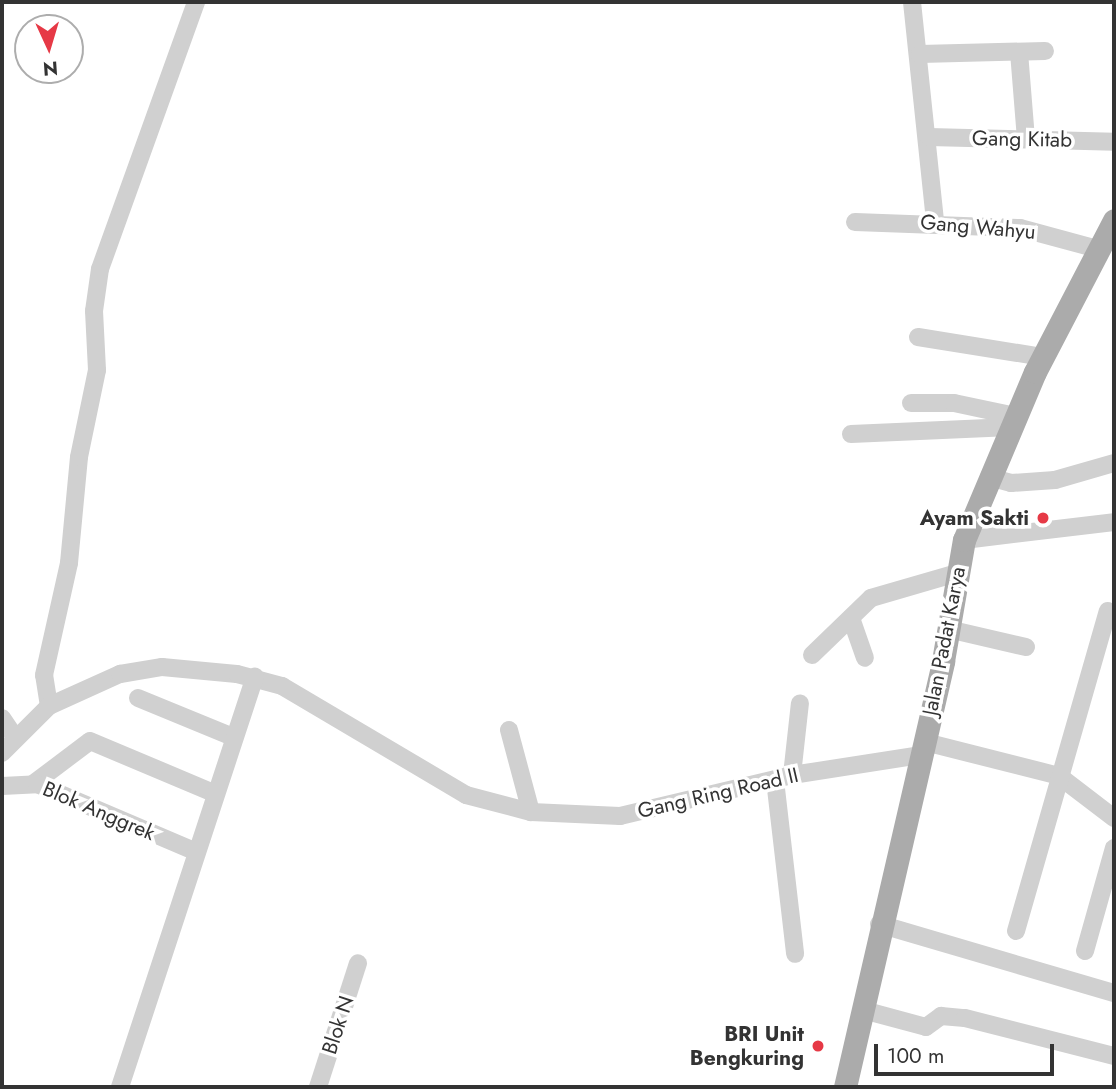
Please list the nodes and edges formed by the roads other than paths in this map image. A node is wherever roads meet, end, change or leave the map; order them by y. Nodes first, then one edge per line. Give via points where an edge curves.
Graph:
1 (196, 2) edge
2 (912, 2) edge
3 (1045, 51) dead end
4 (1019, 52) junction
5 (920, 54) junction
6 (929, 137) junction
7 (1026, 139) junction
8 (1114, 142) edge
9 (1114, 220) edge
10 (855, 222) dead end
11 (935, 222) junction
12 (1098, 248) junction
13 (918, 337) dead end
14 (1043, 357) junction
15 (911, 403) dead end
16 (1013, 422) junction
17 (851, 434) dead end
18 (1114, 463) edge
19 (989, 477) junction
20 (1114, 522) edge
21 (964, 540) junction
22 (957, 573) junction
23 (1108, 611) dead end
24 (851, 618) junction
25 (948, 629) junction
26 (1026, 647) dead end
27 (812, 655) dead end
28 (865, 658) dead end
29 (255, 677) junction
30 (138, 698) dead end
31 (800, 703) dead end
32 (49, 706) junction
33 (2, 718) edge
34 (509, 730) dead end
35 (15, 737) junction
36 (233, 737) junction
37 (923, 748) junction
38 (2, 753) edge
39 (1059, 776) junction
40 (783, 778) junction
41 (33, 784) junction
42 (2, 786) edge
43 (214, 793) junction
44 (531, 812) junction
45 (1114, 818) edge
46 (1114, 848) edge
47 (194, 850) junction
48 (879, 924) junction
49 (1016, 931) dead end
50 (1085, 951) dead end
51 (795, 954) dead end
52 (359, 963) dead end
53 (1114, 993) edge
54 (863, 1010) junction
55 (1114, 1056) edge
56 (120, 1087) edge
57 (318, 1087) edge
58 (845, 1087) edge

1 - 32 street via 100,269 94,311 97,370 44,675
2 - 5 street
3 - 4 street
4 - 5 street
4 - 7 street
5 - 6 street
6 - 7 street, Gang Kitab
6 - 11 street
7 - 8 street, Gang Kitab
9 - 12 main road, Jalan Padat Karya
10 - 11 street, Gang Wahyu
11 - 12 street, Gang Wahyu via 1032,230
12 - 14 main road, Jalan Padat Karya
13 - 14 street
14 - 16 main road, Jalan Padat Karya
15 - 16 street via 954,403
16 - 17 street
16 - 19 main road, Jalan Padat Karya
18 - 19 street via 1055,480
19 - 21 main road, Jalan Padat Karya
20 - 21 street
21 - 22 main road, Jalan Padat Karya
22 - 24 street via 871,598
22 - 25 main road, Jalan Padat Karya
23 - 39 street
24 - 27 street
24 - 28 street
25 - 26 street
25 - 37 main road, Jalan Padat Karya
29 - 32 street, Gang Ring Road II via 145,668
29 - 36 street
29 - 44 street, Gang Ring Road II via 292,692 466,794
30 - 36 street
31 - 40 street
32 - 35 street
33 - 35 street
34 - 44 street
35 - 38 street
36 - 43 street
37 - 39 street
37 - 40 street, Gang Ring Road II
37 - 48 main road, Jalan Padat Karya
39 - 45 street
39 - 49 street
40 - 44 street, Gang Ring Road II via 620,816
40 - 51 street
41 - 42 street, Blok Anggrek
41 - 43 street via 90,741
41 - 47 street, Blok Anggrek
43 - 47 street
46 - 50 street
47 - 56 street
48 - 53 street
48 - 54 main road, Jalan Padat Karya
52 - 57 street, Blok N
54 - 55 street via 926,1027 941,1017 965,1018
54 - 58 main road, Jalan Padat Karya

